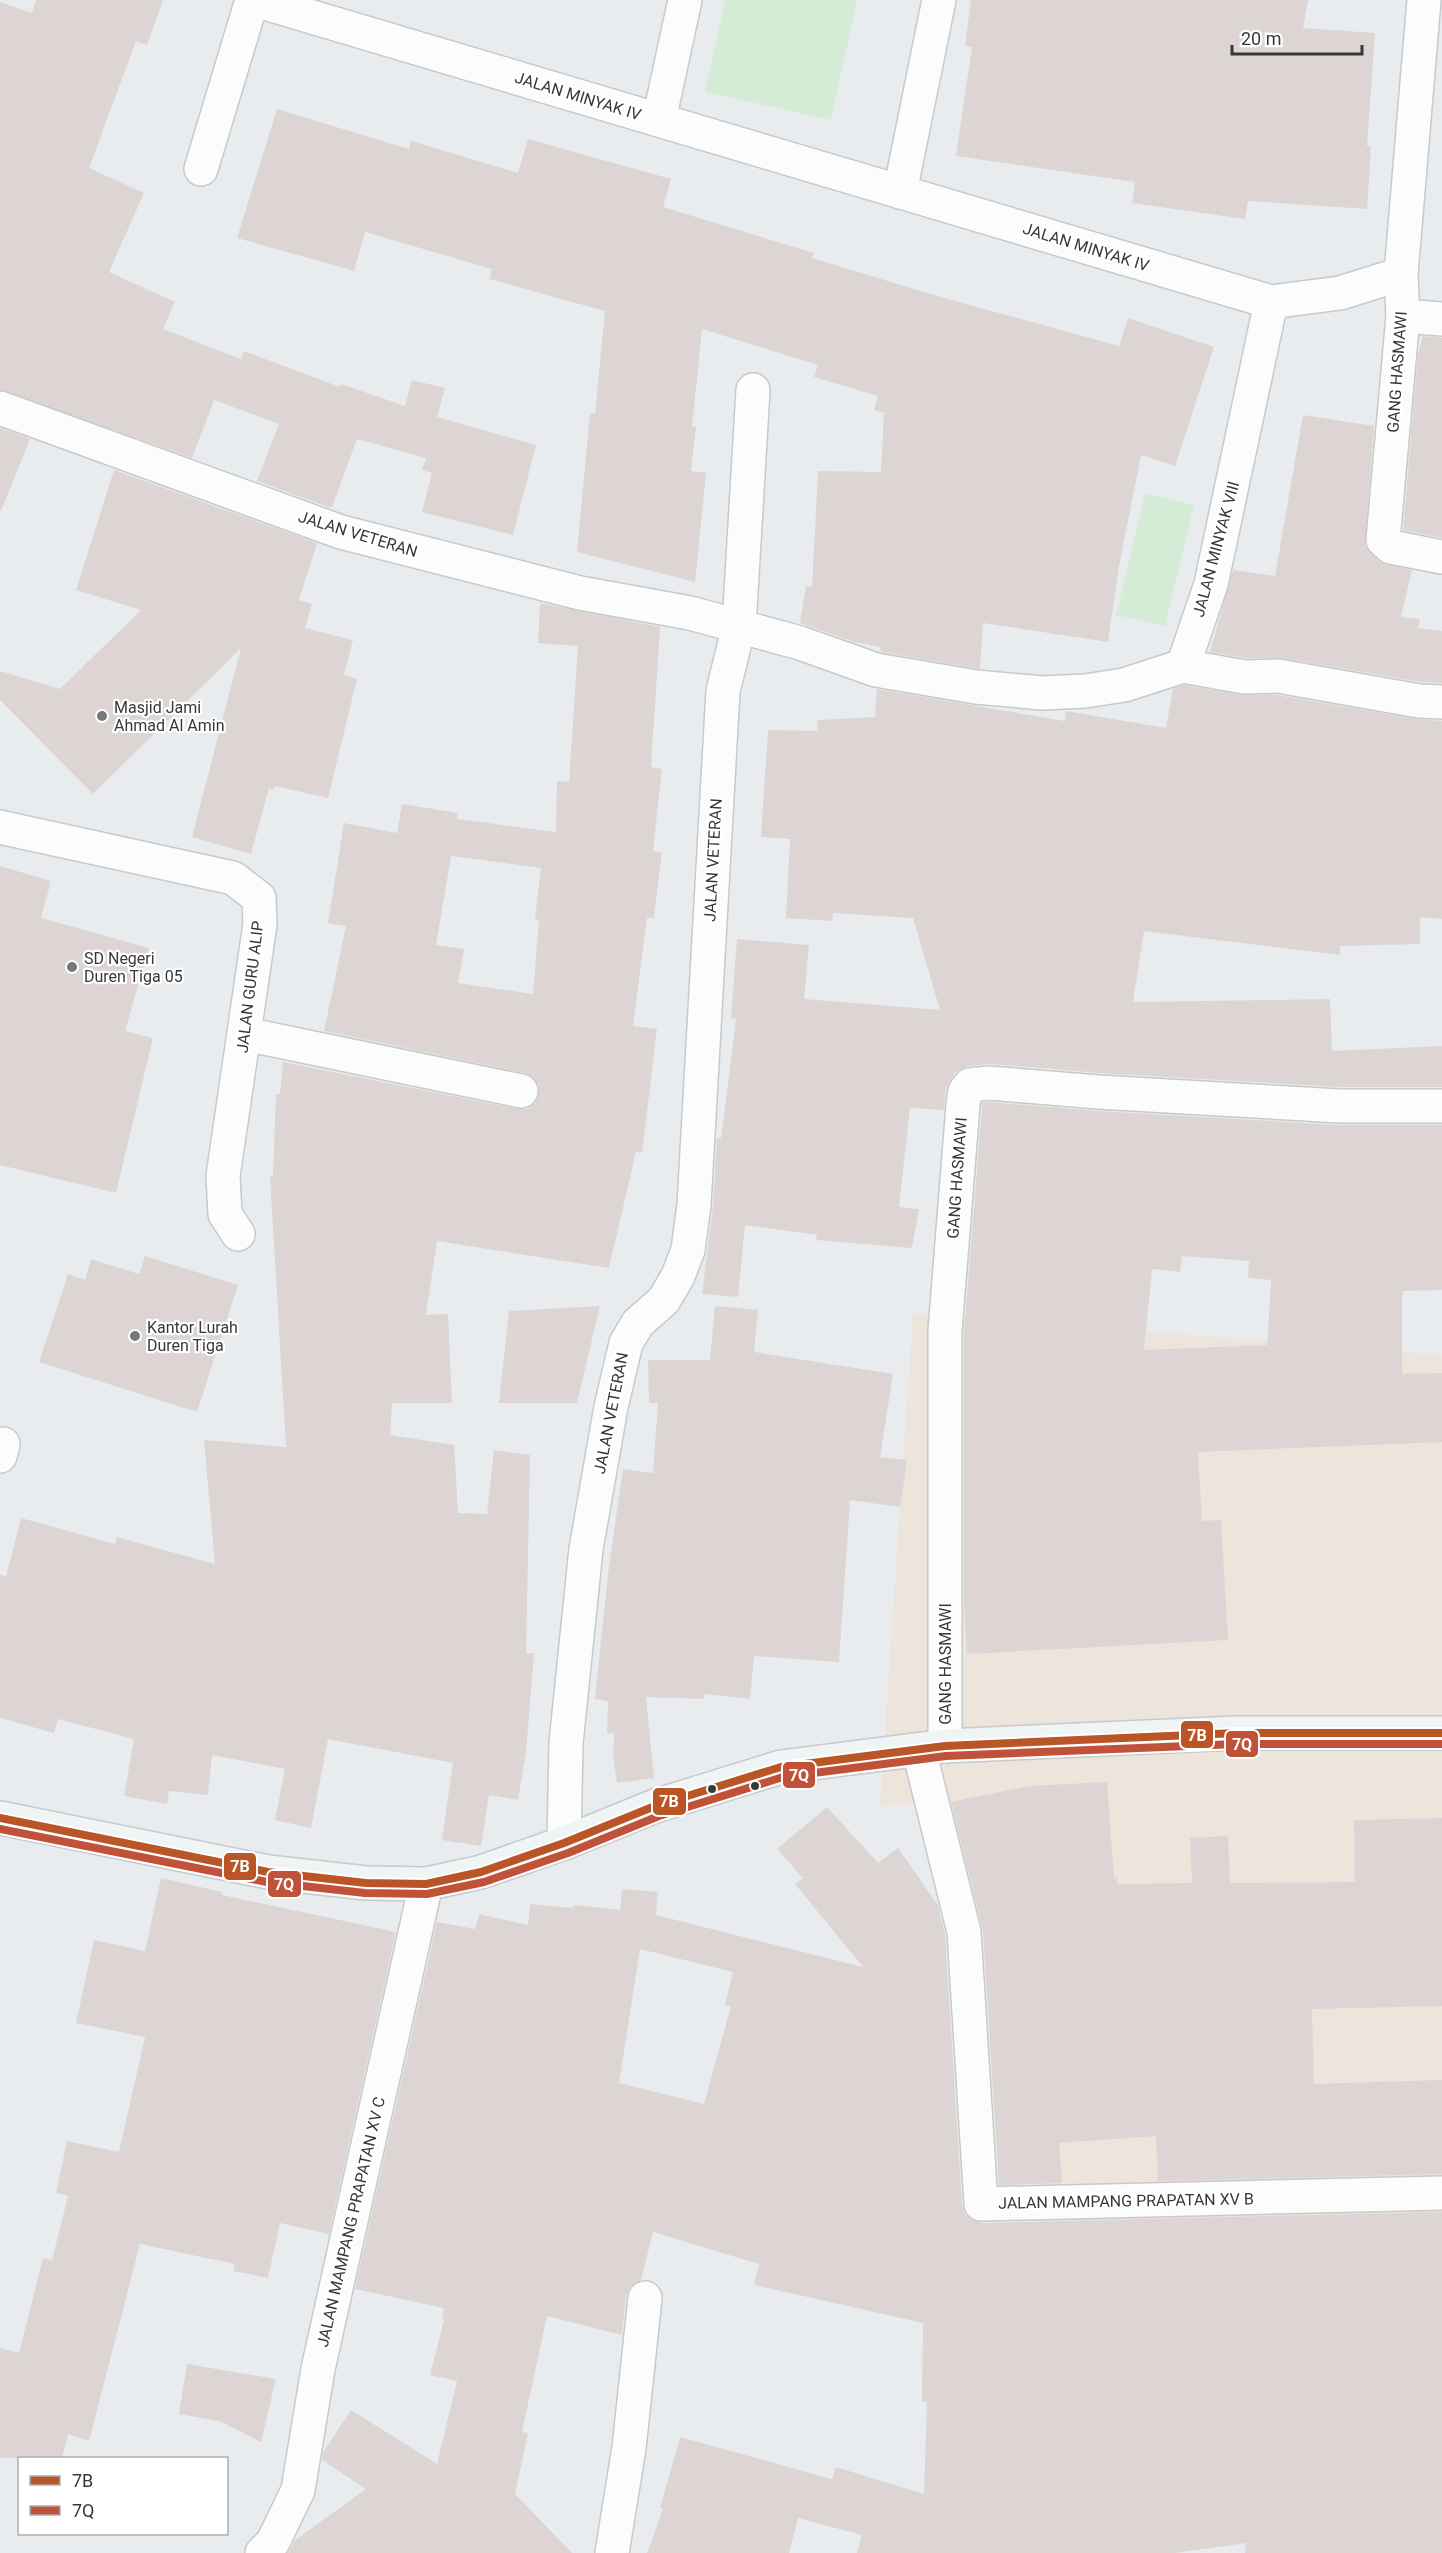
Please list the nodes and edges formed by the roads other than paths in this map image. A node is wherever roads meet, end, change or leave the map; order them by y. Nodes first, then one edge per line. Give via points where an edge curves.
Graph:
1 (254, 0) edge
2 (685, 0) edge
3 (939, 0) edge
4 (1424, 0) edge
5 (659, 120) junction
6 (201, 169) dead end
7 (900, 192) junction
8 (1401, 274) junction
9 (1271, 302) junction
10 (1403, 316) junction
11 (1442, 319) edge
12 (753, 390) dead end
13 (0, 408) edge
14 (1442, 557) edge
15 (739, 626) junction
16 (1183, 666) junction
17 (1442, 702) edge
18 (0, 826) edge
19 (245, 1034) junction
20 (521, 1091) dead end
21 (1442, 1106) edge
22 (238, 1234) dead end
23 (1442, 1733) edge
24 (932, 1748) junction
25 (0, 1818) edge
26 (564, 1843) junction
27 (426, 1884) junction
28 (1442, 2193) edge
29 (645, 2298) dead end
30 (262, 2553) edge
31 (612, 2553) edge

1 - 5 street, JALAN MINYAK IV
1 - 6 street
2 - 5 street
3 - 7 street
4 - 8 street, GANG HASMAWI
5 - 7 street, JALAN MINYAK IV
7 - 9 street, JALAN MINYAK IV
8 - 9 street via 1340,292
8 - 10 street, GANG HASMAWI
9 - 16 street, JALAN MINYAK VIII via 1211,584
10 - 11 street
10 - 14 street, GANG HASMAWI via 1383,540 1391,547
12 - 15 street
13 - 15 street, JALAN VETERAN via 341,532 580,593
15 - 16 street via 876,670 1042,693 1124,685
15 - 26 street, JALAN VETERAN via 723,692 695,1193 688,1250 664,1300 638,1323 626,1343 617,1376 586,1549 566,1743
16 - 17 street via 1244,677 1278,676
18 - 19 street, JALAN GURU ALIP via 233,878 259,898 260,924
19 - 20 street
19 - 22 street, JALAN GURU ALIP via 223,1176 225,1214
21 - 24 street, GANG HASMAWI via 1340,1106 989,1083 970,1085 965,1091 945,1331
23 - 24 main road via 1237,1733
24 - 26 main road via 781,1767 655,1806
24 - 28 street, JALAN MAMPANG PRAPATAN XV B via 964,1932 981,2204
25 - 27 main road via 268,1872 366,1883
26 - 27 main road via 481,1872
27 - 30 street, JALAN MAMPANG PRAPATAN XV C via 318,2369 298,2490 273,2542
29 - 31 street via 629,2448

